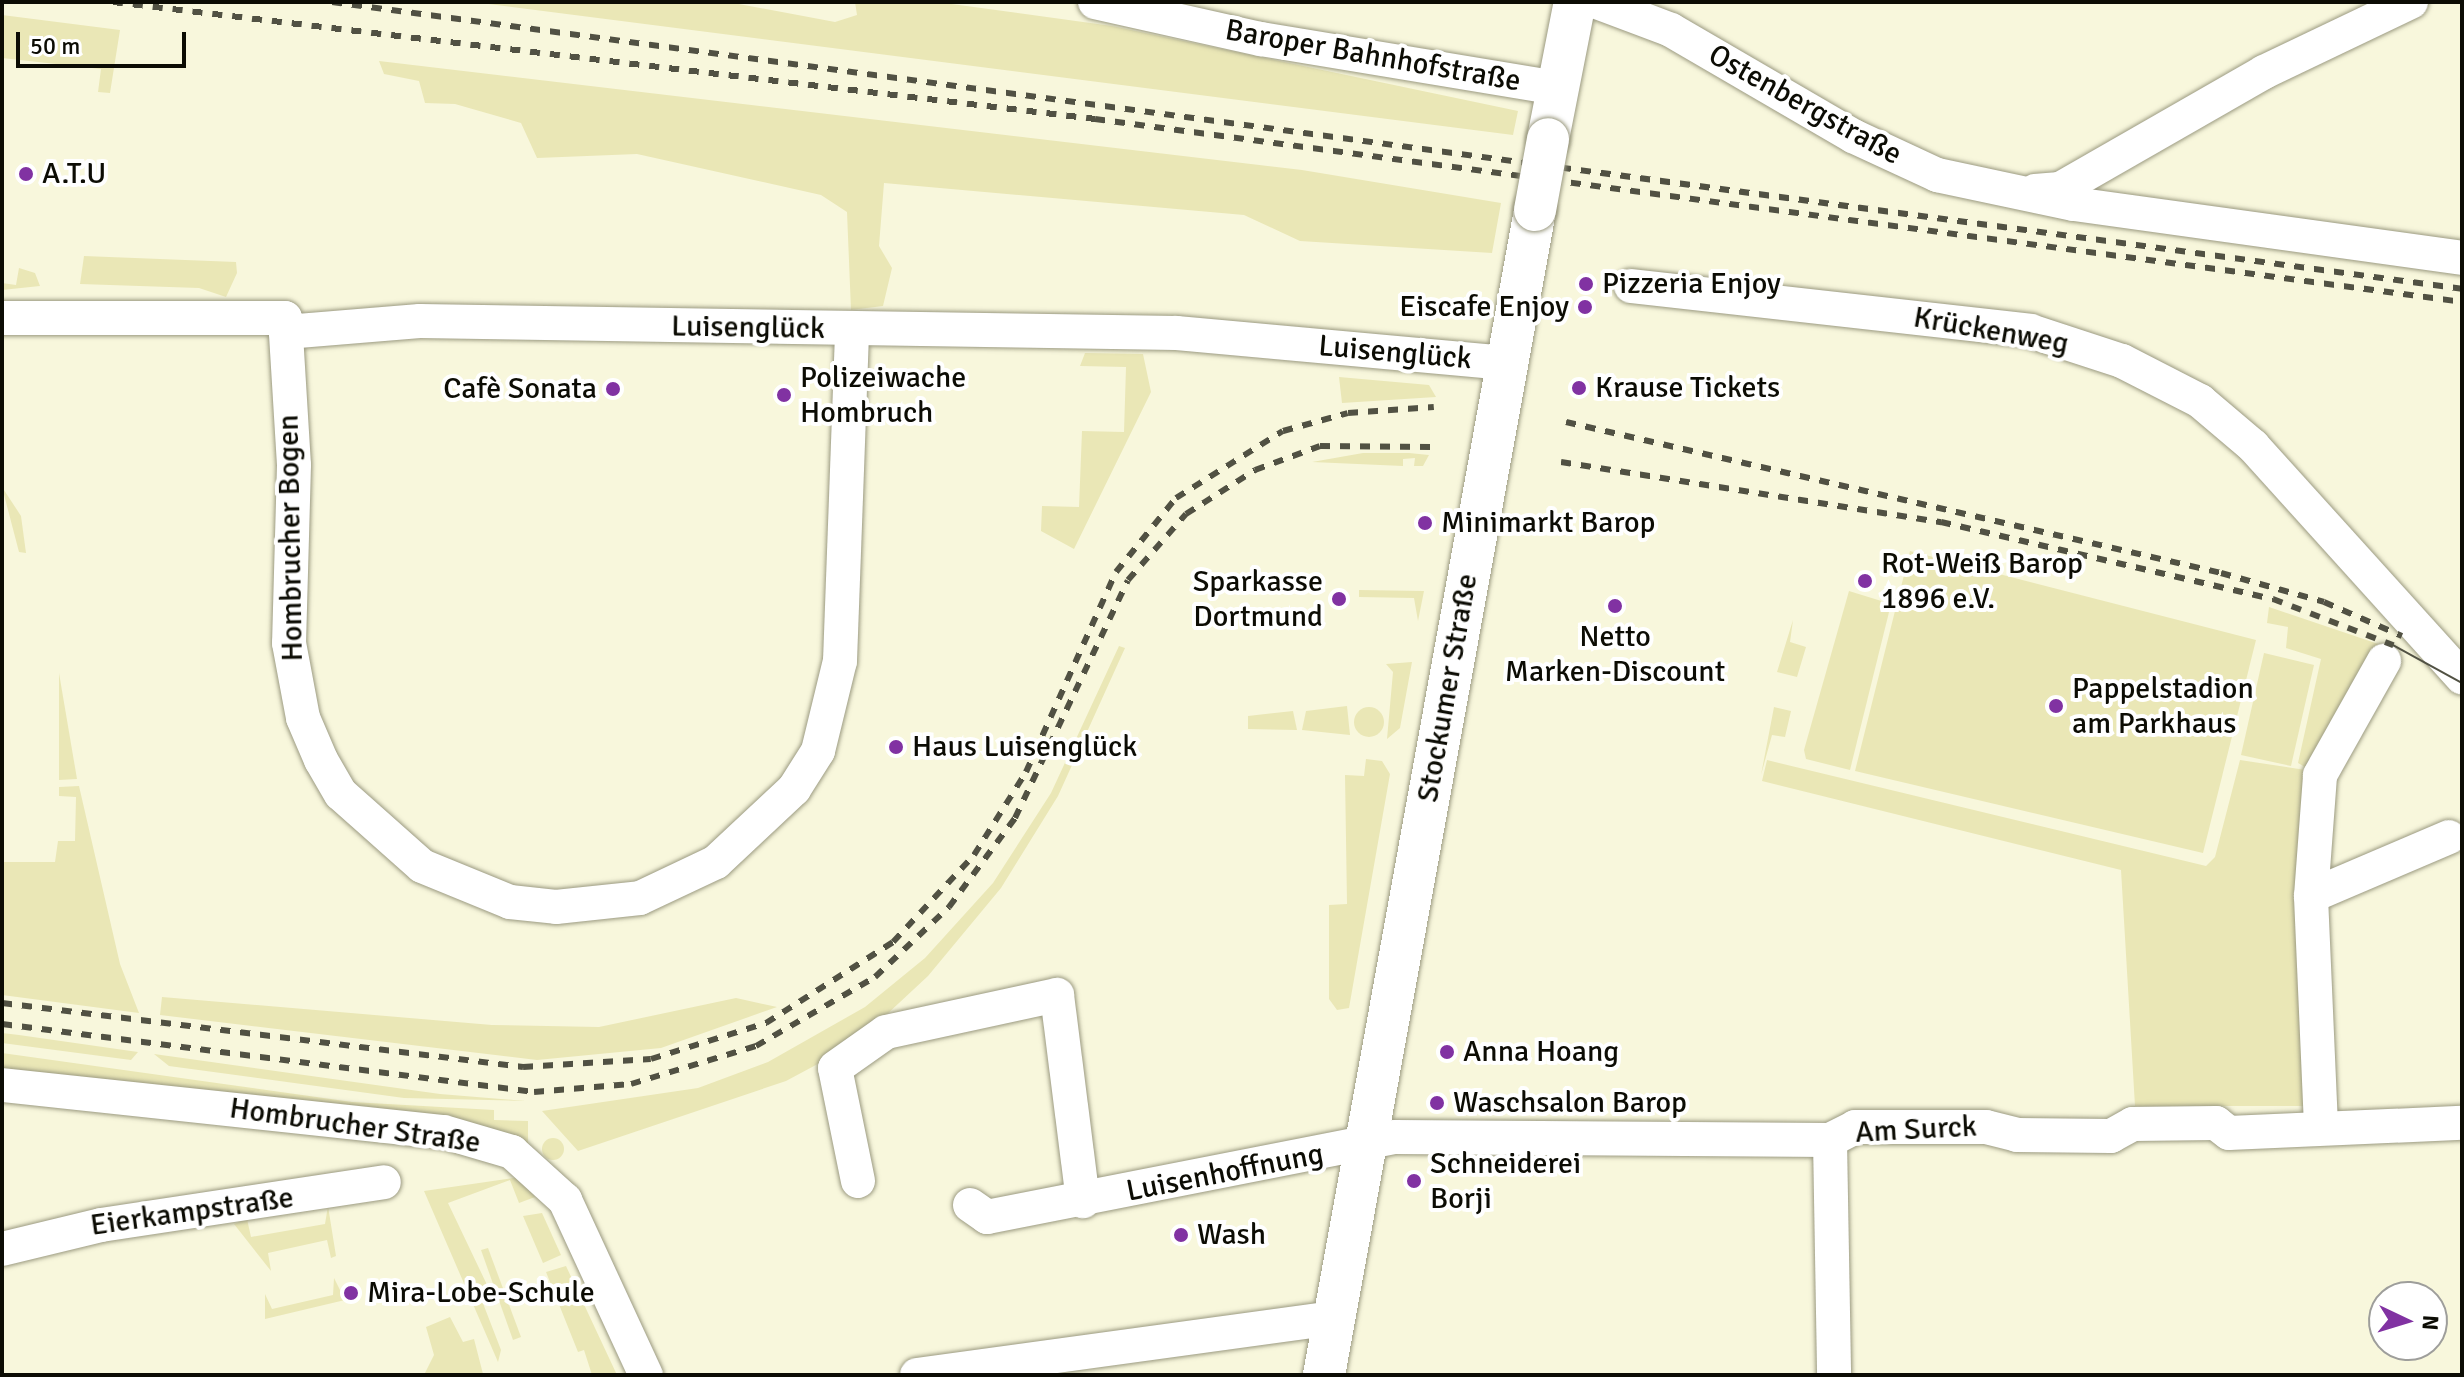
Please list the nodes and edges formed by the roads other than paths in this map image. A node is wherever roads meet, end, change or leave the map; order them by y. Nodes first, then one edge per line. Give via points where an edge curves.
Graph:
1 (1095, 2) edge
2 (1575, 2) edge
3 (1597, 2) edge
4 (2411, 2) edge
5 (1557, 88) junction
6 (2018, 192) junction
7 (2462, 258) edge
8 (1631, 286) dead end
9 (2, 318) edge
10 (852, 330) junction
11 (286, 332) junction
12 (1506, 363) junction
13 (2384, 661) dead end
14 (2462, 677) edge
15 (2449, 837) dead end
16 (2311, 896) junction
17 (11, 1089) edge
18 (2462, 1123) edge
19 (2321, 1126) junction
20 (1366, 1140) junction
21 (1830, 1140) junction
22 (858, 1181) dead end
23 (384, 1182) dead end
24 (1083, 1201) junction
25 (970, 1205) dead end
26 (2, 1249) edge
27 (1334, 1318) junction
28 (646, 1375) edge
29 (917, 1375) edge
30 (1324, 1375) edge
31 (1834, 1375) edge

1 - 5 street, Baroper Bahnhofstraße via 1261,39
2 - 5 main road, Stockumer Straße
3 - 6 street, Ostenbergstraße via 1671,30 1853,136 1937,175
4 - 6 street, Ostenbergstraße via 2264,72 2060,189
5 - 12 main road, Stockumer Straße, bridge
6 - 7 street, Ostenbergstraße
8 - 14 street, Krückenweg via 2030,331 2122,361 2200,401 2253,446
9 - 11 street via 285,318
10 - 11 street, Luisenglück via 420,321
10 - 11 street, Hombrucher Bogen via 840,661 818,751 794,789 716,862 640,898 556,907 510,902 422,866 341,794 321,760 303,718 289,643 294,465
10 - 12 street, Luisenglück via 1246,336
12 - 20 main road, Stockumer Straße
13 - 16 street via 2320,775
15 - 16 street
16 - 19 street
17 - 28 street, Hombrucher Straße via 444,1132 512,1152 565,1200
18 - 19 street, Am Surck
19 - 21 street, Am Surck via 2229,1133 2216,1123 2133,1124 2111,1136 1855,1127
20 - 21 street, Am Surck
20 - 24 street, Luisenhoffnung via 1320,1156
20 - 27 main road, Stockumer Straße
21 - 31 street
22 - 24 street, Luisenhoffnung via 835,1068 886,1032 1057,995
23 - 26 street, Eierkampstraße via 101,1225
24 - 25 street, Luisenhoffnung via 987,1217
27 - 29 street
27 - 30 main road, Stockumer Straße

